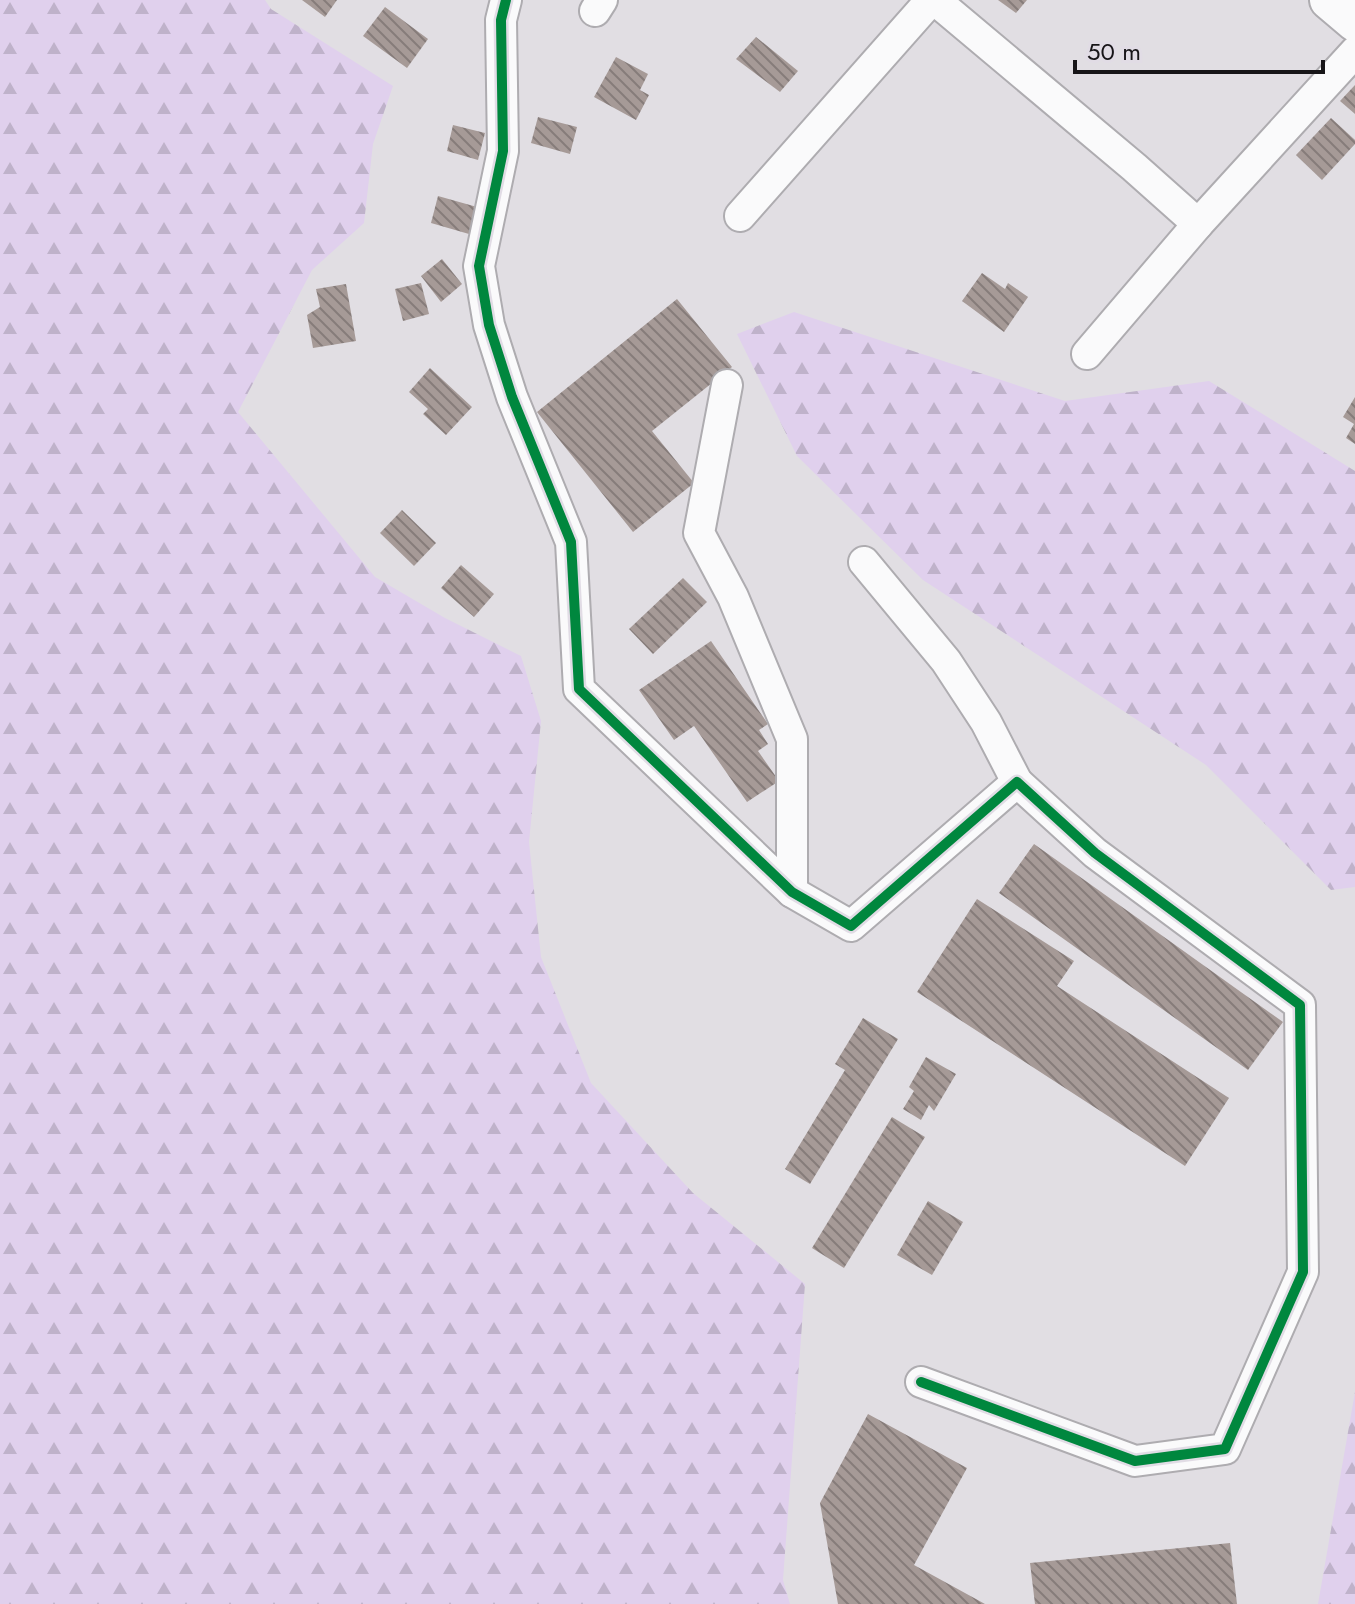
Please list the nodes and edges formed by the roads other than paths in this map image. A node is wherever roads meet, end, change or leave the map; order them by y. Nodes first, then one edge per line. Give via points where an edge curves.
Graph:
1 (506, 0) edge
2 (933, 0) edge
3 (1329, 0) edge
4 (1355, 22) edge
5 (1355, 52) edge
6 (740, 216) dead end
7 (1198, 224) junction
8 (1087, 354) dead end
9 (727, 385) dead end
10 (864, 562) dead end
11 (1017, 782) junction
12 (792, 892) junction
13 (921, 1382) dead end

1 - 12 street via 501,20 503,151 479,266 489,325 507,383 571,542 579,689
2 - 6 street
2 - 7 street
3 - 4 street
5 - 7 street
7 - 8 street
9 - 12 street via 699,533 733,597 792,739
10 - 11 street via 946,661
11 - 12 street via 851,926
11 - 13 street via 1095,853 1300,1005 1303,1272 1225,1449 1135,1461

